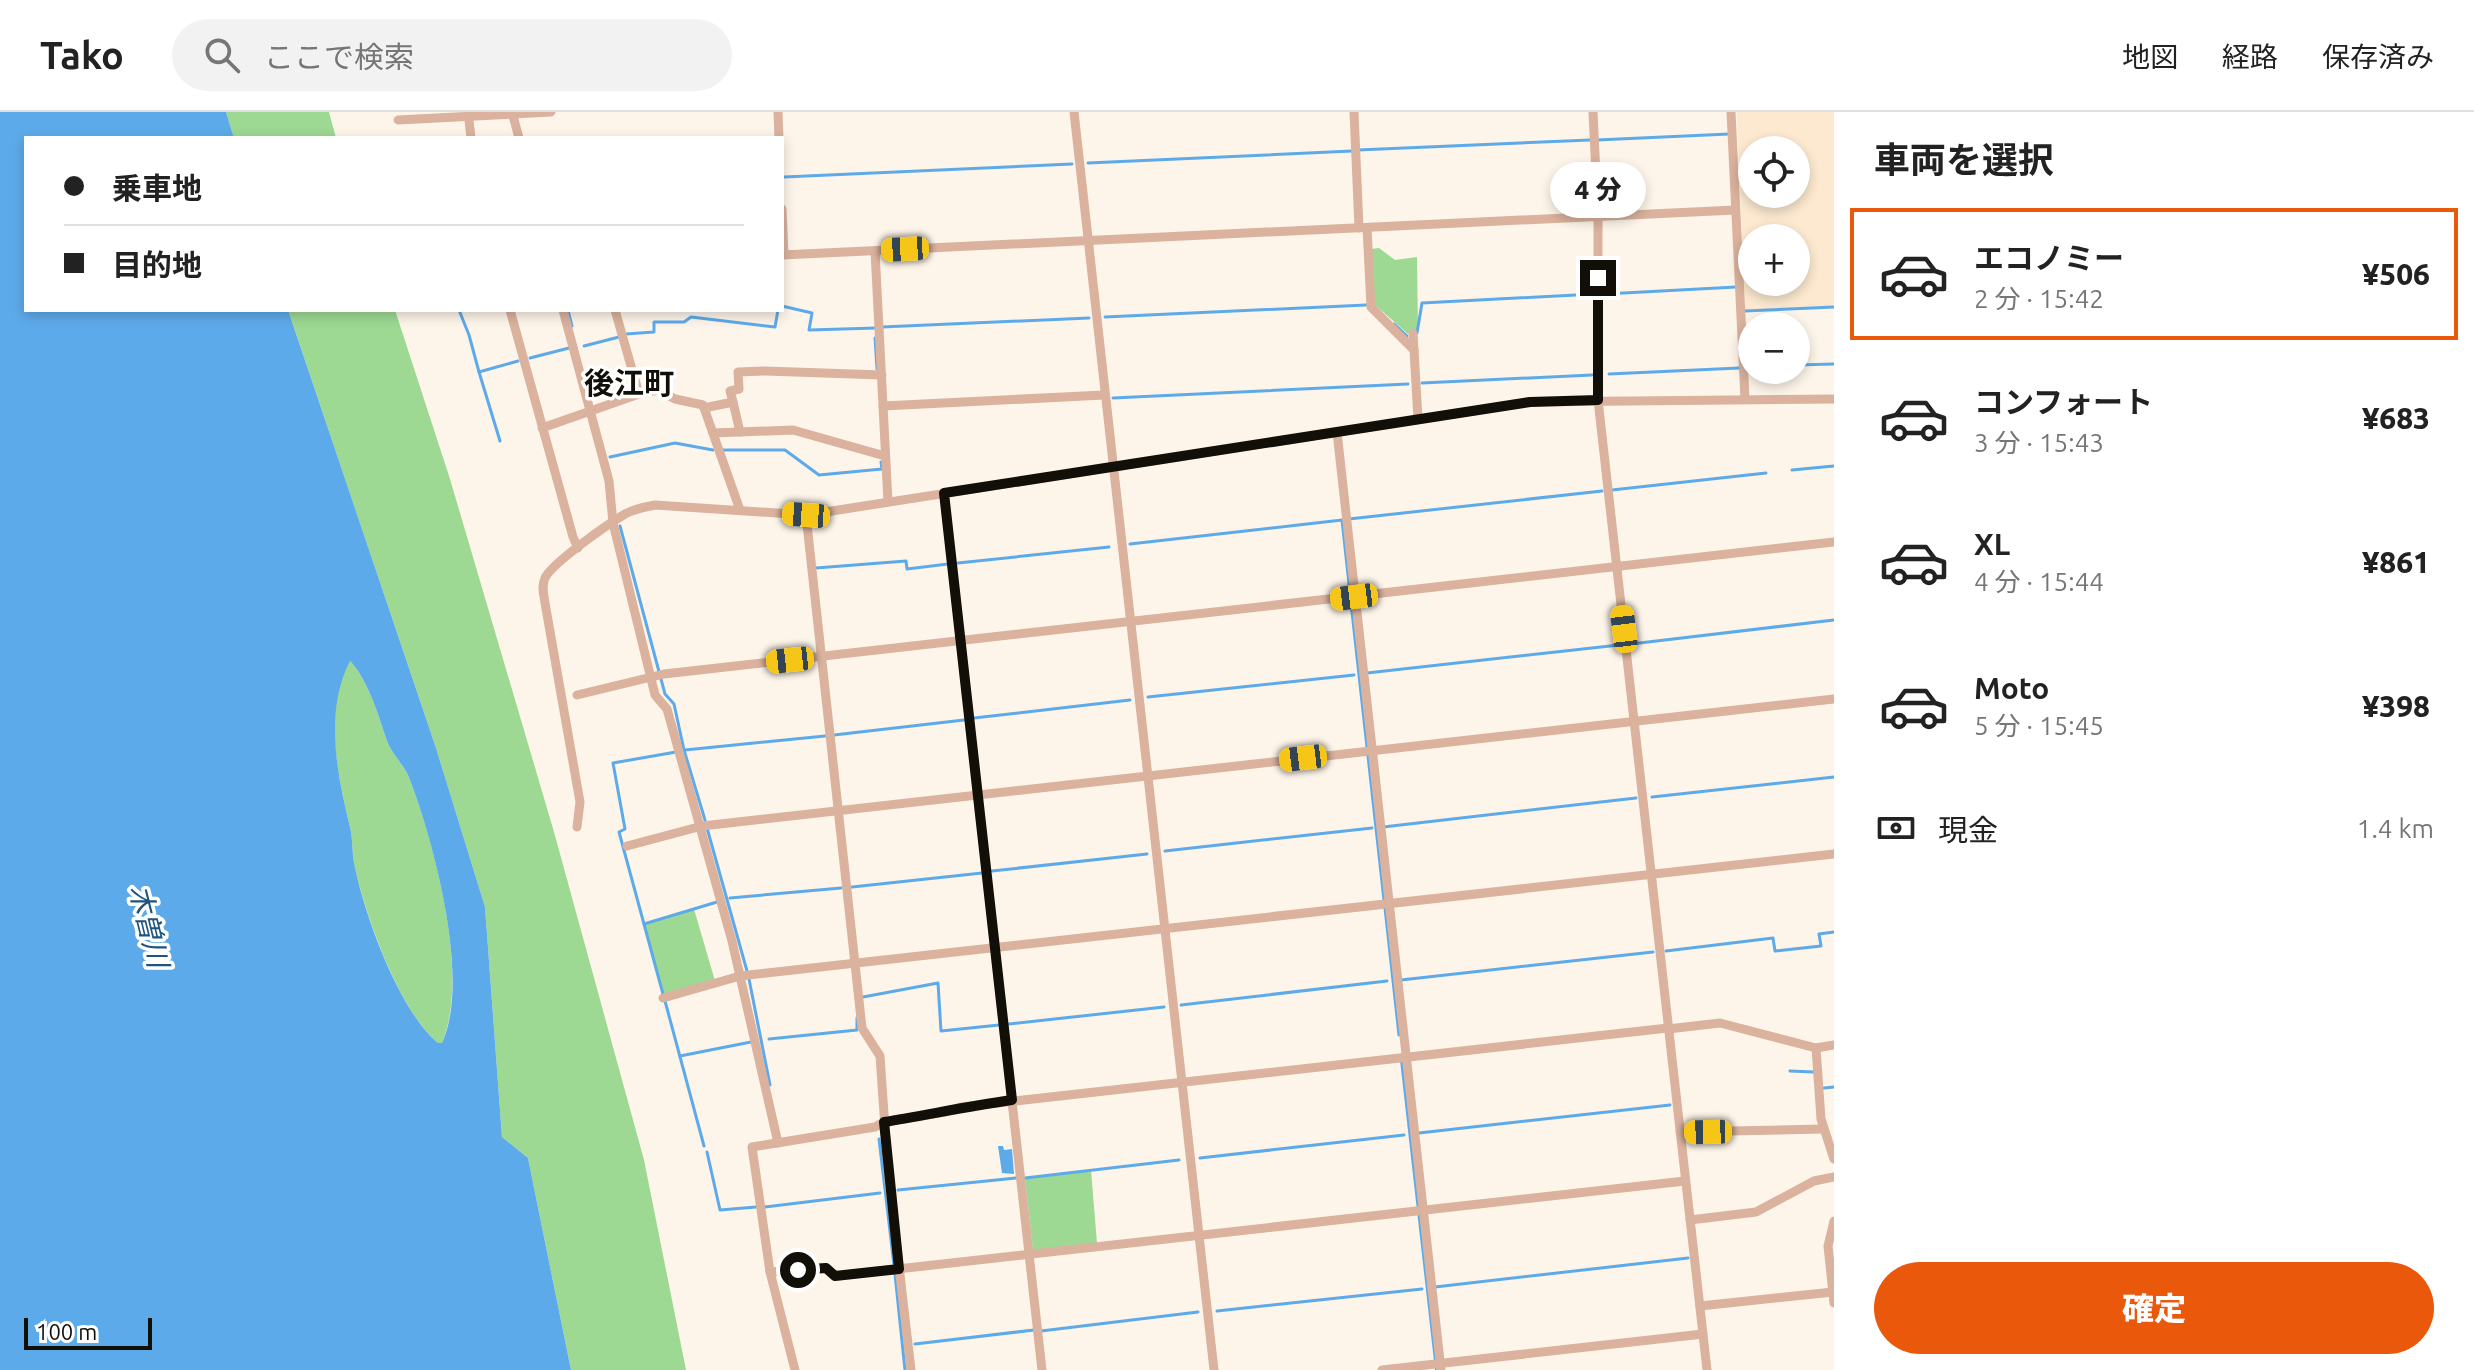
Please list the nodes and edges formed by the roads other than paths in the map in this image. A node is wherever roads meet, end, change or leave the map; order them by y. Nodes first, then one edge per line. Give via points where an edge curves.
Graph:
1 (551, 112) edge
2 (778, 112) edge
3 (1074, 112) edge
4 (1354, 112) edge
5 (1593, 112) edge
6 (1731, 112) edge
7 (512, 113) edge
8 (468, 114) edge
9 (398, 120) dead end
10 (471, 136) edge
11 (518, 136) edge
12 (779, 136) edge
13 (1735, 210) junction
14 (1598, 217) junction
15 (1363, 228) junction
16 (1087, 240) junction
17 (875, 251) junction
18 (784, 255) edge
19 (511, 312) edge
20 (564, 312) edge
21 (616, 312) edge
22 (1413, 333) dead end
23 (1414, 350) junction
24 (882, 375) junction
25 (639, 394) junction
26 (1104, 395) junction
27 (1745, 399) junction
28 (1834, 399) edge
29 (1598, 400) junction
30 (733, 402) junction
31 (883, 406) junction
32 (704, 408) junction
33 (590, 410) junction
34 (1418, 419) junction
35 (542, 428) junction
36 (740, 432) junction
37 (1337, 432) junction
38 (713, 433) junction
39 (885, 456) junction
40 (1112, 468) junction
41 (944, 493) junction
42 (888, 502) junction
43 (740, 510) junction
44 (806, 515) junction
45 (613, 523) junction
46 (1834, 542) edge
47 (578, 548) junction
48 (1617, 567) junction
49 (1354, 597) junction
50 (1130, 623) junction
51 (961, 642) junction
52 (821, 657) junction
53 (656, 675) junction
54 (577, 695) dead end
55 (1834, 699) edge
56 (1634, 722) junction
57 (1369, 751) junction
58 (1147, 776) junction
59 (979, 795) junction
60 (838, 811) junction
61 (577, 827) dead end
62 (698, 827) junction
63 (627, 846) dead end
64 (1834, 854) edge
65 (1651, 874) junction
66 (1389, 903) junction
67 (1164, 929) junction
68 (995, 948) junction
69 (855, 964) junction
70 (740, 976) junction
71 (663, 998) dead end
72 (1668, 1028) junction
73 (1834, 1045) edge
74 (1816, 1048) junction
75 (1406, 1057) junction
76 (1181, 1082) junction
77 (1012, 1100) junction
78 (884, 1122) junction
79 (1823, 1129) junction
80 (1680, 1132) junction
81 (778, 1143) junction
82 (1834, 1159) edge
83 (1834, 1177) edge
84 (1685, 1181) junction
85 (1420, 1211) junction
86 (1690, 1220) junction
87 (1834, 1221) edge
88 (1198, 1236) junction
89 (1029, 1255) junction
90 (899, 1269) junction
91 (770, 1272) junction
92 (1833, 1298) edge
93 (1700, 1306) junction
94 (1703, 1334) junction
95 (1438, 1366) edge
96 (795, 1370) edge
97 (911, 1370) edge
98 (1042, 1370) edge
99 (1214, 1370) edge
100 (1382, 1370) edge
101 (1707, 1370) edge

1 - 7 street
2 - 12 street
3 - 16 street
4 - 15 street
5 - 14 street
6 - 13 street
7 - 8 street
7 - 11 street
8 - 9 street
8 - 10 street
13 - 14 street
13 - 27 street
14 - 15 street
14 - 29 street
15 - 16 street
15 - 23 street via 1371,307
16 - 17 street
16 - 26 street
17 - 18 street
17 - 24 street
19 - 35 street
20 - 33 street
21 - 25 street
22 - 23 street
23 - 34 street
24 - 30 street via 738,372 739,389 730,391
24 - 31 street
25 - 32 street via 658,390
25 - 33 street
26 - 31 street
26 - 40 street
27 - 28 street
27 - 29 street
29 - 34 street via 1530,402
29 - 48 street
30 - 32 street
30 - 36 street
31 - 39 street
32 - 38 street
33 - 35 street
33 - 45 street via 609,481
34 - 37 street
35 - 47 street
36 - 38 street
36 - 39 street via 793,430
37 - 40 street
37 - 49 street
38 - 43 street
39 - 42 street
40 - 41 street
40 - 50 street
41 - 42 street
41 - 51 street
42 - 44 street
43 - 44 street
43 - 45 street via 655,505
44 - 52 street
45 - 47 street
45 - 53 street
46 - 48 street
47 - 61 street via 547,574 543,589 580,802
48 - 49 street
48 - 56 street
49 - 50 street
49 - 57 street
50 - 51 street
50 - 58 street
51 - 52 street
51 - 59 street
52 - 53 street
52 - 60 street
53 - 54 street
53 - 62 street via 655,695 667,709
55 - 56 street
56 - 57 street
56 - 65 street
57 - 58 street
57 - 66 street
58 - 59 street
58 - 67 street
59 - 60 street
59 - 68 street
60 - 62 street
60 - 69 street
62 - 63 street
62 - 70 street
64 - 65 street
65 - 66 street
65 - 72 street
66 - 67 street
66 - 75 street
67 - 68 street
67 - 76 street
68 - 69 street
68 - 77 street
69 - 70 street
69 - 78 street via 862,1028 880,1056
70 - 71 street
70 - 81 street
72 - 74 street via 1720,1023
72 - 75 street
72 - 80 street
73 - 74 street
74 - 79 street
75 - 76 street
75 - 85 street
76 - 77 street
76 - 88 street
77 - 78 street
77 - 89 street
78 - 81 street
78 - 90 street
79 - 80 street
79 - 82 street
80 - 84 street
81 - 91 street via 752,1147
83 - 86 street via 1814,1181 1756,1212
84 - 85 street
84 - 86 street
85 - 88 street
85 - 95 street
86 - 93 street
87 - 92 street via 1828,1246
88 - 89 street
88 - 99 street
89 - 90 street
89 - 98 street
90 - 91 street via 835,1276 826,1268
90 - 97 street
91 - 96 street
92 - 93 street
93 - 94 street
94 - 95 street
94 - 101 street
95 - 100 street

